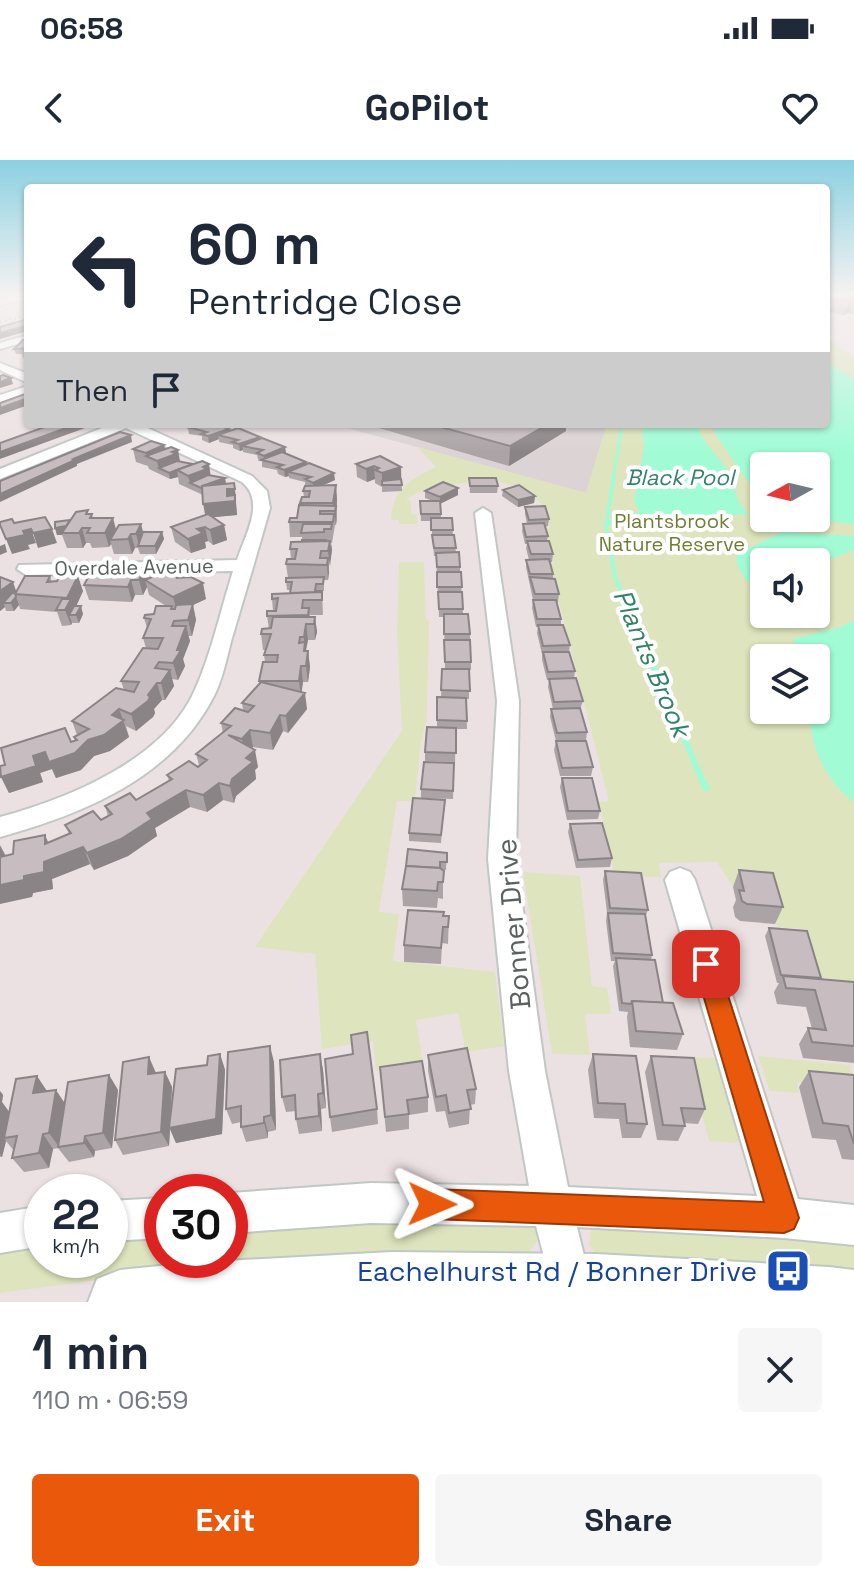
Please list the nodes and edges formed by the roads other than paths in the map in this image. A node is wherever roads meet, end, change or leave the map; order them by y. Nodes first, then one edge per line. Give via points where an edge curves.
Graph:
1 (0, 366) edge
2 (24, 377) edge
3 (24, 391) edge
4 (0, 399) edge
5 (116, 428) edge
6 (135, 428) edge
7 (0, 474) edge
8 (483, 513) dead end
9 (242, 565) junction
10 (26, 569) dead end
11 (0, 827) edge
12 (680, 880) dead end
13 (554, 1206) junction
14 (248, 1212) edge
15 (784, 1218) junction
16 (854, 1225) edge
17 (24, 1229) edge
18 (0, 1233) edge
19 (570, 1284) junction
20 (120, 1302) edge
21 (852, 1302) edge

1 - 2 street
3 - 4 street
5 - 7 street
6 - 9 street via 259,488 262,508
8 - 13 street, Bonner Drive via 508,701 502,859 527,1071
9 - 10 street, Overdale Avenue
9 - 11 street via 204,695 189,721 155,754 95,795
12 - 15 street
13 - 14 street via 371,1203
13 - 15 street
13 - 19 street, Bonner Drive
15 - 16 street
17 - 18 street
19 - 20 main road via 375,1282
19 - 21 main road

